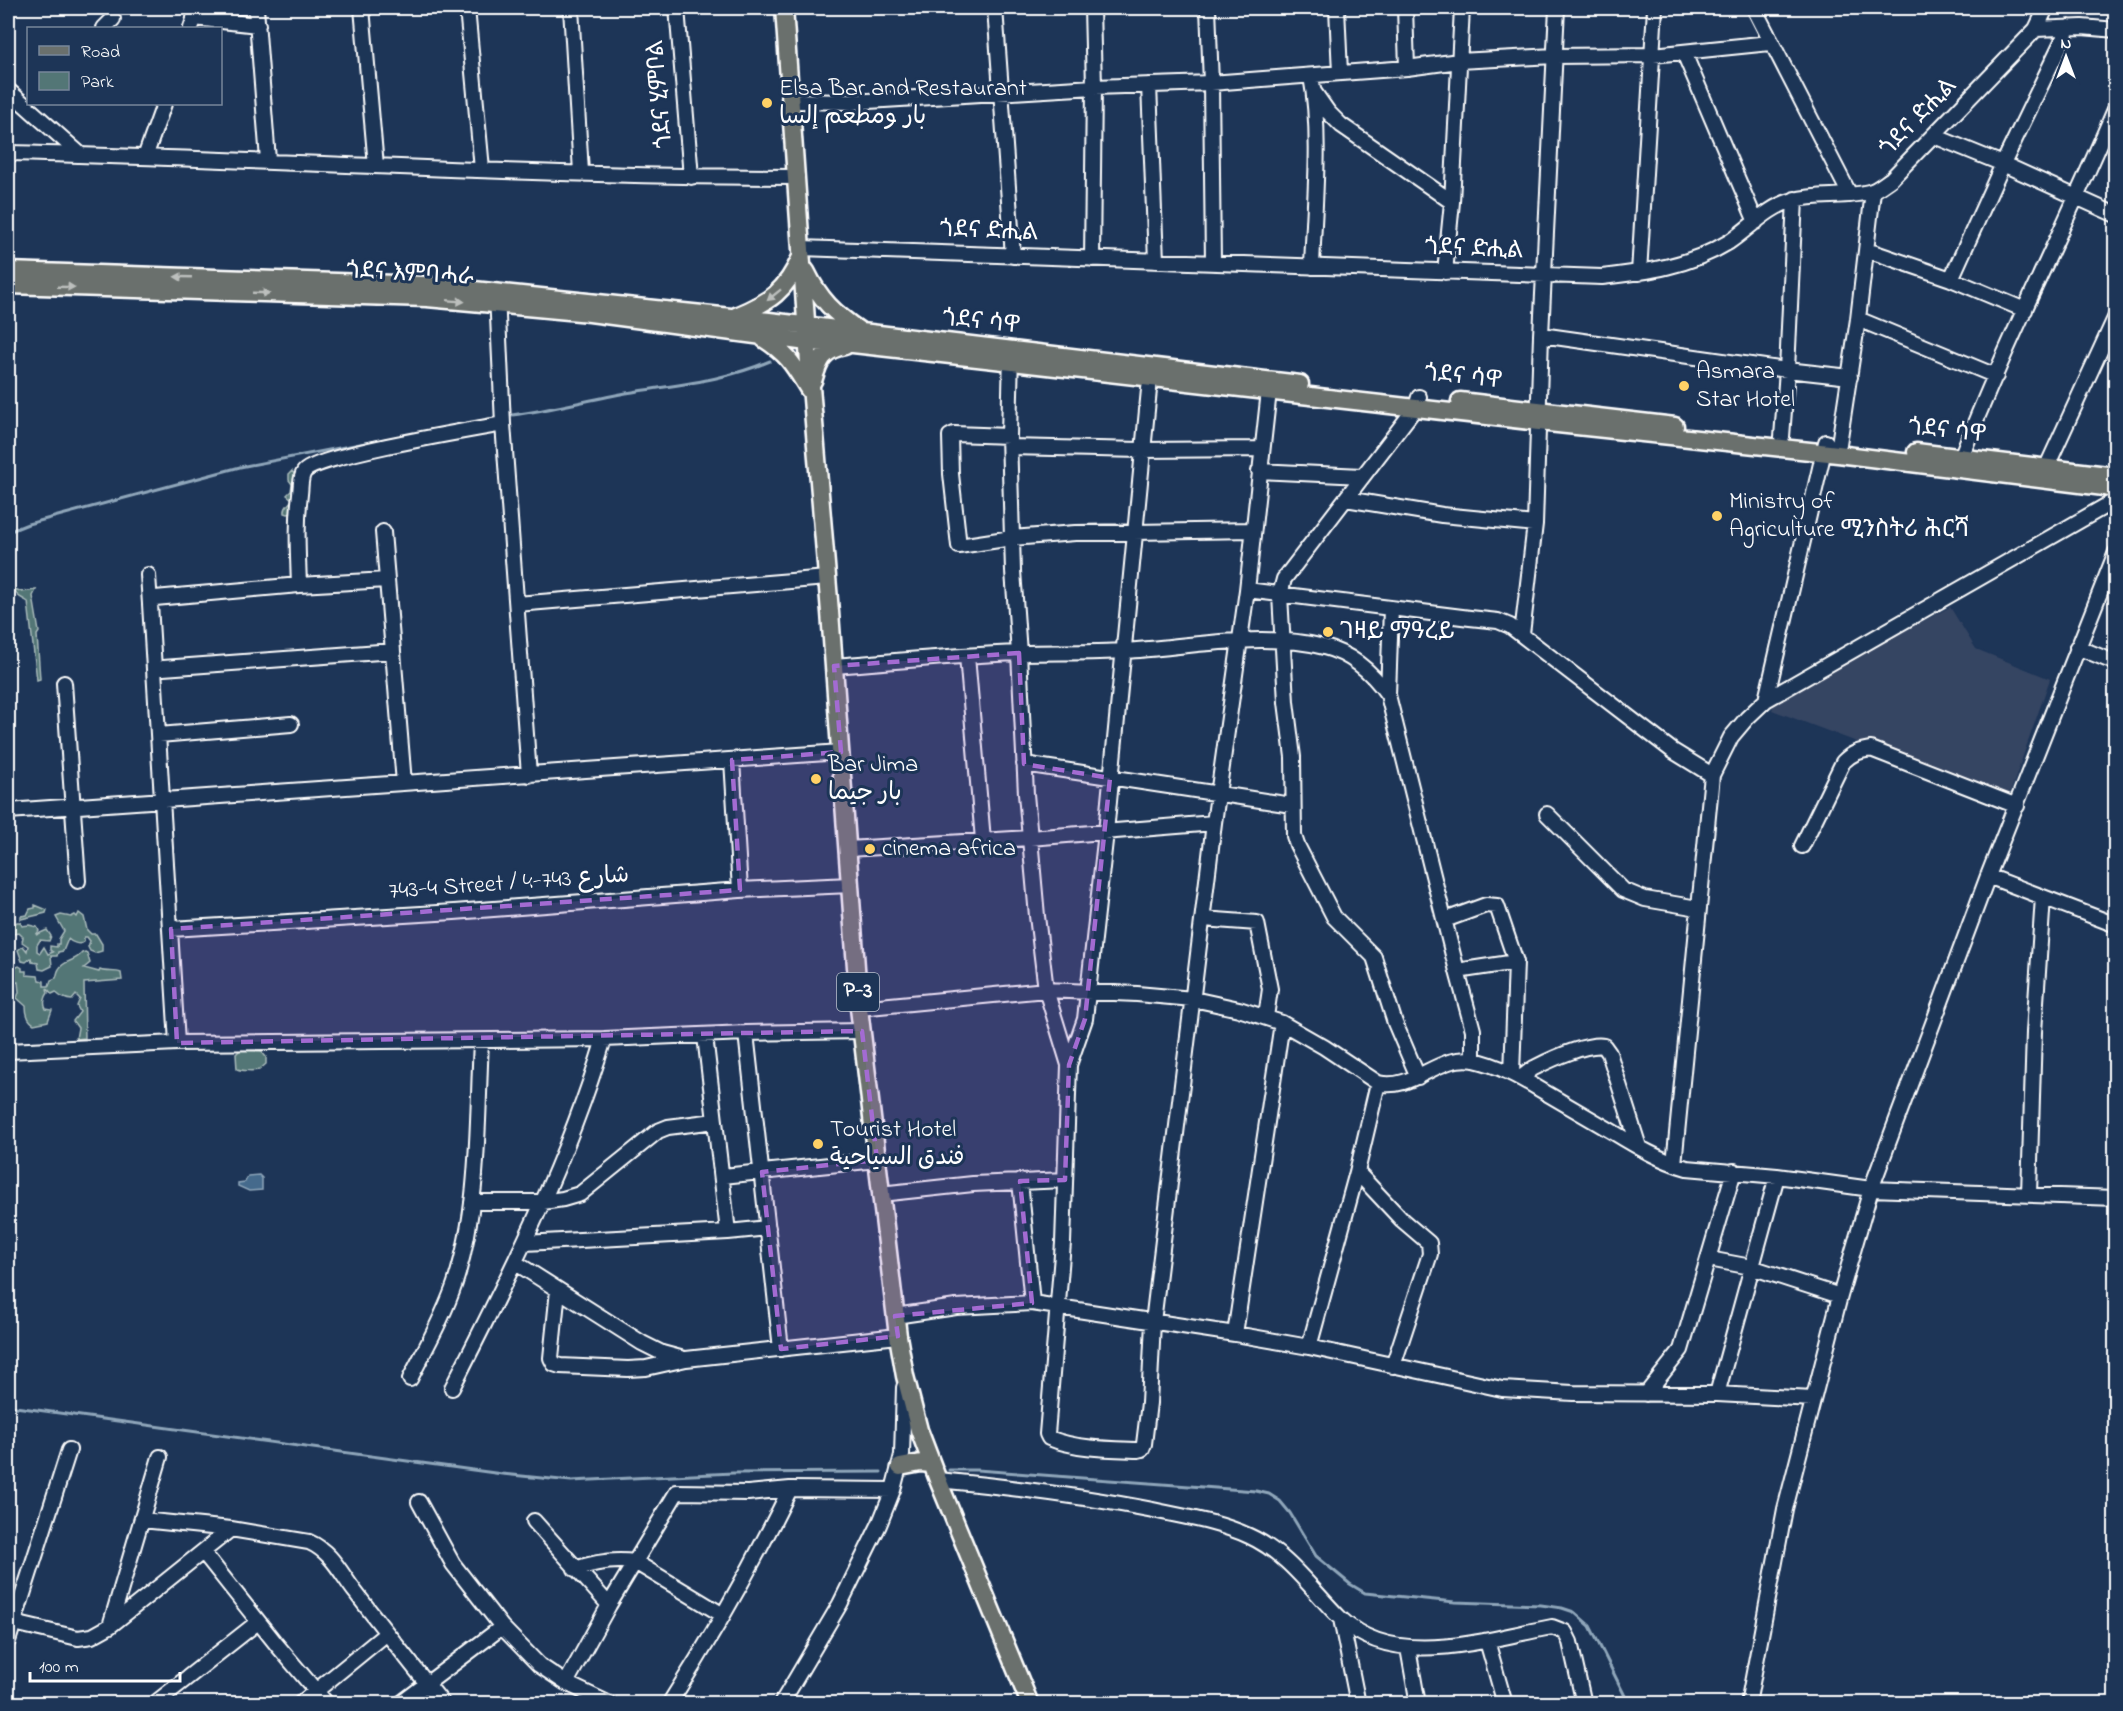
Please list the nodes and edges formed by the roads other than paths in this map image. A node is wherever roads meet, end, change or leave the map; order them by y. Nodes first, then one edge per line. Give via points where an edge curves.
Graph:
1 (256, 8) edge
2 (362, 8) edge
3 (467, 8) edge
4 (571, 8) edge
5 (677, 8) edge
6 (784, 8) edge
7 (995, 8) edge
8 (1092, 8) edge
9 (1208, 8) edge
10 (1337, 8) edge
11 (1405, 8) edge
12 (1462, 8) edge
13 (1557, 8) edge
14 (1655, 8) edge
15 (1754, 8) edge
16 (2046, 8) edge
17 (194, 18) edge
18 (258, 25) junction
19 (2069, 27) junction
20 (2036, 29) junction
21 (2115, 30) edge
22 (1770, 43) junction
23 (1684, 53) junction
24 (1653, 55) junction
25 (1554, 56) junction
26 (1459, 61) junction
27 (1407, 68) junction
28 (1340, 73) junction
29 (1311, 76) junction
30 (1211, 83) junction
31 (1149, 85) junction
32 (1094, 87) junction
33 (8, 90) edge
34 (1002, 92) junction
35 (1314, 92) junction
36 (792, 101) junction
37 (27, 103) edge
38 (164, 105) edge
39 (31, 106) edge
40 (2115, 107) edge
41 (1934, 136) junction
42 (8, 153) edge
43 (81, 155) junction
44 (145, 157) junction
45 (268, 160) junction
46 (2003, 164) junction
47 (376, 166) junction
48 (482, 169) junction
49 (581, 172) junction
50 (691, 177) junction
51 (797, 177) junction
52 (1873, 191) junction
53 (1850, 195) junction
54 (2078, 197) junction
55 (1795, 200) junction
56 (1452, 202) junction
57 (2115, 215) edge
58 (1756, 222) junction
59 (1867, 250) junction
60 (802, 256) junction
61 (1013, 256) junction
62 (1092, 259) junction
63 (1156, 261) junction
64 (1213, 263) junction
65 (1312, 267) junction
66 (8, 271) edge
67 (1445, 272) junction
68 (1639, 273) junction
69 (1544, 275) junction
70 (1952, 279) junction
71 (8, 285) edge
72 (498, 298) junction
73 (2025, 310) junction
74 (2115, 316) edge
75 (731, 318) junction
76 (1858, 319) junction
77 (807, 333) junction
78 (758, 335) junction
79 (1541, 335) junction
80 (859, 338) junction
81 (1011, 356) junction
82 (1788, 370) junction
83 (1150, 373) junction
84 (1996, 375) junction
85 (1850, 377) junction
86 (1270, 386) junction
87 (811, 391) junction
88 (1417, 402) junction
89 (1539, 416) junction
90 (503, 424) junction
91 (1782, 437) junction
92 (1010, 441) junction
93 (1830, 446) junction
94 (1262, 449) junction
95 (1141, 450) junction
96 (1959, 463) junction
97 (1259, 471) junction
98 (2043, 473) junction
99 (1362, 476) junction
100 (2115, 476) edge
101 (2115, 490) edge
102 (1346, 499) junction
103 (2115, 500) edge
104 (1535, 524) junction
105 (1253, 530) junction
106 (1134, 531) junction
107 (383, 532) dead end
108 (1012, 538) junction
109 (2115, 552) edge
110 (148, 575) dead end
111 (827, 578) junction
112 (387, 580) junction
113 (299, 585) junction
114 (1247, 590) junction
115 (1280, 596) junction
116 (150, 604) junction
117 (518, 604) junction
118 (1391, 608) junction
119 (1522, 634) junction
120 (1284, 641) junction
121 (1240, 642) junction
122 (2077, 648) junction
123 (393, 651) junction
124 (1123, 651) junction
125 (1019, 653) junction
126 (967, 656) junction
127 (2115, 663) edge
128 (834, 666) junction
129 (163, 668) dead end
130 (64, 683) dead end
131 (1388, 695) junction
132 (1766, 699) junction
133 (291, 724) dead end
134 (159, 735) junction
135 (841, 752) junction
136 (732, 760) junction
137 (1024, 764) junction
138 (529, 775) junction
139 (1712, 775) junction
140 (1110, 778) junction
141 (404, 783) junction
142 (1219, 795) junction
143 (163, 799) junction
144 (1292, 805) junction
145 (2017, 806) junction
146 (74, 807) junction
147 (8, 811) edge
148 (1547, 814) dead end
149 (1214, 823) junction
150 (1106, 832) junction
151 (1030, 838) junction
152 (982, 840) junction
153 (1802, 846) dead end
154 (848, 849) junction
155 (1988, 876) junction
156 (78, 881) dead end
157 (851, 885) junction
158 (740, 890) junction
159 (2043, 897) junction
160 (1698, 908) junction
161 (1203, 919) junction
162 (1445, 920) junction
163 (2115, 925) edge
164 (171, 929) junction
165 (1516, 962) junction
166 (1457, 971) junction
167 (1046, 990) junction
168 (1088, 990) junction
169 (1193, 999) junction
170 (859, 1008) junction
171 (1266, 1017) junction
172 (1282, 1023) junction
173 (861, 1031) junction
174 (746, 1033) junction
175 (705, 1036) junction
176 (604, 1039) junction
177 (481, 1041) junction
178 (177, 1043) junction
179 (8, 1051) edge
180 (1473, 1060) junction
181 (1069, 1065) junction
182 (1517, 1076) junction
183 (1418, 1077) junction
184 (1378, 1083) junction
185 (715, 1121) junction
186 (1639, 1147) junction
187 (877, 1161) junction
188 (1674, 1164) junction
189 (1734, 1171) junction
190 (762, 1172) junction
191 (1357, 1172) junction
192 (723, 1176) junction
193 (1777, 1176) junction
194 (1065, 1180) junction
195 (1020, 1181) junction
196 (1871, 1189) junction
197 (880, 1194) junction
198 (2029, 1194) junction
199 (2115, 1198) edge
200 (472, 1202) junction
201 (543, 1202) junction
202 (768, 1228) junction
203 (728, 1232) junction
204 (525, 1243) junction
205 (1709, 1259) junction
206 (516, 1263) junction
207 (1750, 1267) junction
208 (558, 1290) junction
209 (1840, 1296) junction
210 (1032, 1304) junction
211 (1057, 1307) junction
212 (895, 1316) junction
213 (1153, 1322) junction
214 (1235, 1334) junction
215 (898, 1336) junction
216 (1309, 1347) junction
217 (781, 1349) junction
218 (686, 1359) junction
219 (1393, 1366) junction
220 (905, 1376) junction
221 (410, 1379) dead end
222 (452, 1388) dead end
223 (1646, 1394) junction
224 (1717, 1394) junction
225 (1813, 1399) junction
226 (69, 1450) dead end
227 (160, 1457) dead end
228 (931, 1464) junction
229 (900, 1467) junction
230 (938, 1480) junction
231 (790, 1489) junction
232 (893, 1490) junction
233 (419, 1502) dead end
234 (142, 1520) junction
235 (534, 1521) dead end
236 (231, 1529) junction
237 (203, 1552) junction
238 (635, 1562) junction
239 (575, 1569) junction
240 (609, 1605) junction
241 (723, 1615) junction
242 (1341, 1619) junction
243 (258, 1622) junction
244 (14, 1623) junction
245 (110, 1626) junction
246 (502, 1627) junction
247 (387, 1633) junction
248 (8, 1641) edge
249 (1487, 1641) junction
250 (1408, 1648) junction
251 (428, 1683) junction
252 (566, 1683) junction
253 (316, 1690) junction
254 (154, 1704) edge
255 (300, 1704) edge
256 (327, 1704) edge
257 (400, 1704) edge
258 (443, 1704) edge
259 (610, 1704) edge
260 (669, 1704) edge
261 (781, 1704) edge
262 (1030, 1704) edge
263 (1358, 1704) edge
264 (1418, 1704) edge
265 (1504, 1704) edge
266 (1584, 1704) edge
267 (1748, 1704) edge

1 - 18 street
2 - 47 street
3 - 48 street
4 - 49 street
5 - 50 street, ጎደና ሂምቦል
6 - 36 main road, P-3
7 - 34 street
8 - 32 street
9 - 30 street
10 - 28 street
11 - 27 street
12 - 26 street
13 - 25 street
14 - 24 street
15 - 22 street
16 - 20 street, ጎደና ድሒል
17 - 18 street
18 - 45 street
19 - 20 street
19 - 21 street
19 - 46 street
20 - 41 street, ጎደና ድሒል
22 - 23 street
22 - 53 street
23 - 24 street
23 - 58 street
24 - 25 street
24 - 68 street
25 - 26 street
25 - 69 street
26 - 27 street
26 - 56 street
27 - 28 street
28 - 29 street
29 - 30 street
29 - 35 street
30 - 31 street
30 - 64 street
31 - 32 street
31 - 63 street
32 - 34 street
32 - 62 street
33 - 37 street
34 - 36 street via 852,102
34 - 61 street
35 - 56 street via 1341,125
35 - 65 street
36 - 51 main road, P-3
38 - 44 street
39 - 43 street
40 - 54 street
41 - 46 street
41 - 52 street, ጎደና ድሒል via 1891,179
42 - 43 street
43 - 44 street
44 - 45 street
45 - 47 street
46 - 54 street
46 - 70 street
47 - 48 street
48 - 49 street
49 - 50 street
50 - 51 street
51 - 60 main road, P-3
52 - 53 street, ጎደና ድሒል
52 - 59 street
53 - 55 street, ጎደና ድሒል
54 - 57 street
54 - 73 street
55 - 58 street, ጎደና ድሒል
55 - 82 street
56 - 67 street
58 - 68 street, ጎደና ድሒል via 1710,253 1676,266
59 - 70 street
59 - 76 street
60 - 61 street, ጎደና ድሒል
60 -> 75 main road via 777,294
60 - 77 main road, P-3
60 - 80 main road via 821,299
61 - 62 street, ጎደና ድሒል
62 - 63 street, ጎደና ድሒል
63 - 64 street, ጎደና ድሒል
64 - 65 street, ጎደና ድሒል
65 - 67 street, ጎደና ድሒል
72 -> 66 main road, ጎደና እምባሓራ via 427,285
67 - 69 street, ጎደና ድሒል
68 - 69 street, ጎደና ድሒል via 1602,277
69 - 79 street
70 - 73 street
71 -> 72 main road, ጎደና እምባሓራ
72 - 75 main road, ጎደና እምባሓራ
72 - 78 main road, ጎደና እምባሓራ
72 - 90 street
73 - 84 street
74 - 98 street
75 - 77 main road, ጎደና እምባሓራ
76 - 84 street
76 - 85 street
77 - 78 main road, ጎደና እምባሓራ
77 - 80 main road, ጎደና ሳዋ
77 - 87 main road, P-3
78 - 87 main road via 785,354
79 - 82 street
79 - 89 street
80 - 81 main road, ጎደና ሳዋ
80 - 87 main road via 835,347 820,359
81 - 83 main road, ጎደና ሳዋ
81 - 92 street
82 - 85 street
82 - 91 street
83 - 86 main road, ጎደና ሳዋ
83 - 95 street
84 - 96 street
85 - 93 street
86 - 88 main road, ጎደና ሳዋ
86 - 94 street
87 - 111 main road, P-3
88 - 89 main road, ጎደና ሳዋ
88 - 99 street
89 - 91 main road, ጎደና ሳዋ
89 - 93 main road, ጎደና ሳዋ
89 - 104 street
90 - 113 street via 310,466 304,471 297,515
90 - 117 street
91 - 93 main road, ጎደና ሳዋ
92 - 95 street
92 - 108 street
92 - 108 street via 954,434 949,440 959,546
93 - 96 main road, ጎደና ሳዋ
93 - 132 street
94 - 95 street
94 - 97 street
95 - 106 street
96 - 98 main road, ጎደና ሳዋ
97 - 99 street
97 - 105 street
98 - 100 main road, ጎደና ሳዋ
98 - 101 main road, ጎደና ሳዋ
99 - 102 street
102 - 104 street via 1442,515
102 - 115 street via 1284,579
103 - 132 street
104 - 119 street
105 - 106 street
105 - 114 street
106 - 108 street
106 - 124 street
107 - 112 street
108 - 125 street
109 - 122 street
110 - 116 street
111 - 117 street
111 - 128 main road, P-3
112 - 113 street
112 - 123 street
113 - 116 street via 155,598
114 - 115 street
114 - 121 street
115 - 118 street
115 - 120 street
116 - 134 street
117 - 138 street
118 - 119 street via 1498,621
118 - 131 street
119 - 139 street via 1673,751
120 - 121 street
120 - 131 street via 1327,648 1344,656 1366,668
120 - 144 street via 1293,757
121 - 124 street
121 - 142 street
122 - 127 street
122 - 145 street
123 - 129 street
123 - 141 street
124 - 125 street
124 - 140 street
125 - 126 street
125 - 137 street
126 - 128 street
126 - 152 street
128 - 135 main road, P-3
130 - 146 street
131 - 162 street
132 - 139 street via 1731,737
133 - 134 street
134 - 143 street
135 - 136 street
135 - 154 main road, P-3
136 - 138 street
136 - 158 street
137 - 140 street
137 - 151 street
138 - 141 street
139 - 160 street
140 - 142 street
140 - 150 street
141 - 143 street
142 - 144 street
142 - 149 street
143 - 146 street
143 - 164 street
144 - 183 street via 1297,845 1334,918 1374,957 1395,1023
145 - 153 street via 1871,749 1861,750 1843,762
145 - 155 street
146 - 147 street
146 - 156 street
148 - 160 street via 1623,890 1645,899
149 - 150 street
149 - 161 street
150 - 151 street
150 - 168 street
151 - 152 street
151 - 167 street
152 - 154 street
154 - 157 main road, P-3
155 - 159 street
155 - 196 street
157 - 158 street, 743-4 Street / شارع 743-4
157 - 170 main road, P-3
158 - 164 street, 743-4 Street / شارع 743-4
159 - 163 street
159 - 198 street
160 - 188 street
161 - 169 street
161 - 171 street via 1257,923 1270,989
162 - 165 street via 1486,905 1497,906
162 - 166 street
164 - 178 street
165 - 166 street
165 - 182 street
166 - 180 street via 1473,1030
167 - 168 street
167 - 170 street
167 - 181 street
168 - 169 street
168 - 181 street via 1085,1019
169 - 171 street
169 - 213 street
170 - 173 main road, P-3
171 - 172 street
172 - 184 street
172 - 214 street
173 - 174 street
173 - 187 main road, P-3
174 - 175 street
174 - 190 street
175 - 176 street
175 - 185 street
176 - 177 street
176 - 201 street via 579,1118
177 - 178 street
177 - 200 street
178 - 179 street
180 - 182 street
180 - 183 street via 1441,1063
181 - 194 street
182 - 186 street
182 - 186 street via 1586,1048 1604,1046
183 - 184 street via 1395,1084
184 - 191 street
185 - 192 street
185 - 201 street via 668,1126 580,1194
186 - 188 street
187 - 190 street
187 - 197 main road, P-3
188 - 189 street
189 - 193 street
189 - 205 street
190 - 192 street
190 - 202 street
191 - 216 street
191 - 219 street via 1431,1248
192 - 203 street
193 - 196 street
193 - 207 street
194 - 195 street
194 - 211 street
195 - 197 street
195 - 210 street
196 - 198 street
196 - 209 street
197 - 212 main road, P-3
198 - 199 street
200 - 201 street
200 - 221 street via 450,1299
201 - 204 street
202 - 203 street
202 - 217 street
203 - 204 street
204 - 206 street
205 - 207 street
205 - 223 street via 1681,1350
206 - 208 street
206 - 222 street
207 - 209 street
207 - 224 street
208 - 218 street via 662,1353
208 - 218 street via 551,1358 554,1364 628,1369
209 - 225 street
210 - 211 street
210 - 212 street via 956,1307
211 - 213 street
211 - 213 street via 1047,1434 1053,1440 1077,1445 1142,1449 1149,1403
212 - 215 main road, P-3
213 - 214 street
214 - 216 street
215 - 217 street
215 - 220 main road, P-3
216 - 219 street
217 - 218 street
219 - 223 street via 1502,1389
220 - 228 main road, P-3
220 - 229 street
223 - 224 street
224 - 225 street
225 - 267 street via 1785,1509
226 - 244 street
227 - 234 street
228 - 229 main road
228 - 230 main road, P-3
229 - 232 street
230 - 242 street via 1121,1504 1200,1520 1248,1535 1287,1561
230 - 262 main road, P-3
231 - 232 street
231 - 238 street via 677,1492
231 - 241 street
232 - 261 street via 840,1604
233 - 246 street via 453,1564
234 - 236 street
234 - 245 street
235 - 239 street
236 - 237 street
236 - 247 street via 320,1547
237 - 243 street
237 - 245 street
238 - 239 street via 618,1560
238 - 240 street
238 - 241 street
239 - 240 street
240 - 252 street
241 - 260 street
242 - 250 street via 1364,1636
242 - 263 street
243 - 253 street
243 - 254 street
244 - 245 street via 78,1638 92,1636
244 - 248 street
246 - 251 street
246 - 252 street via 539,1665
247 - 251 street
247 - 253 street
249 - 250 street
249 - 265 street
249 - 266 street via 1552,1628 1564,1632 1570,1642
250 - 264 street
251 - 257 street
251 - 258 street
252 - 259 street
253 - 255 street
253 - 256 street

